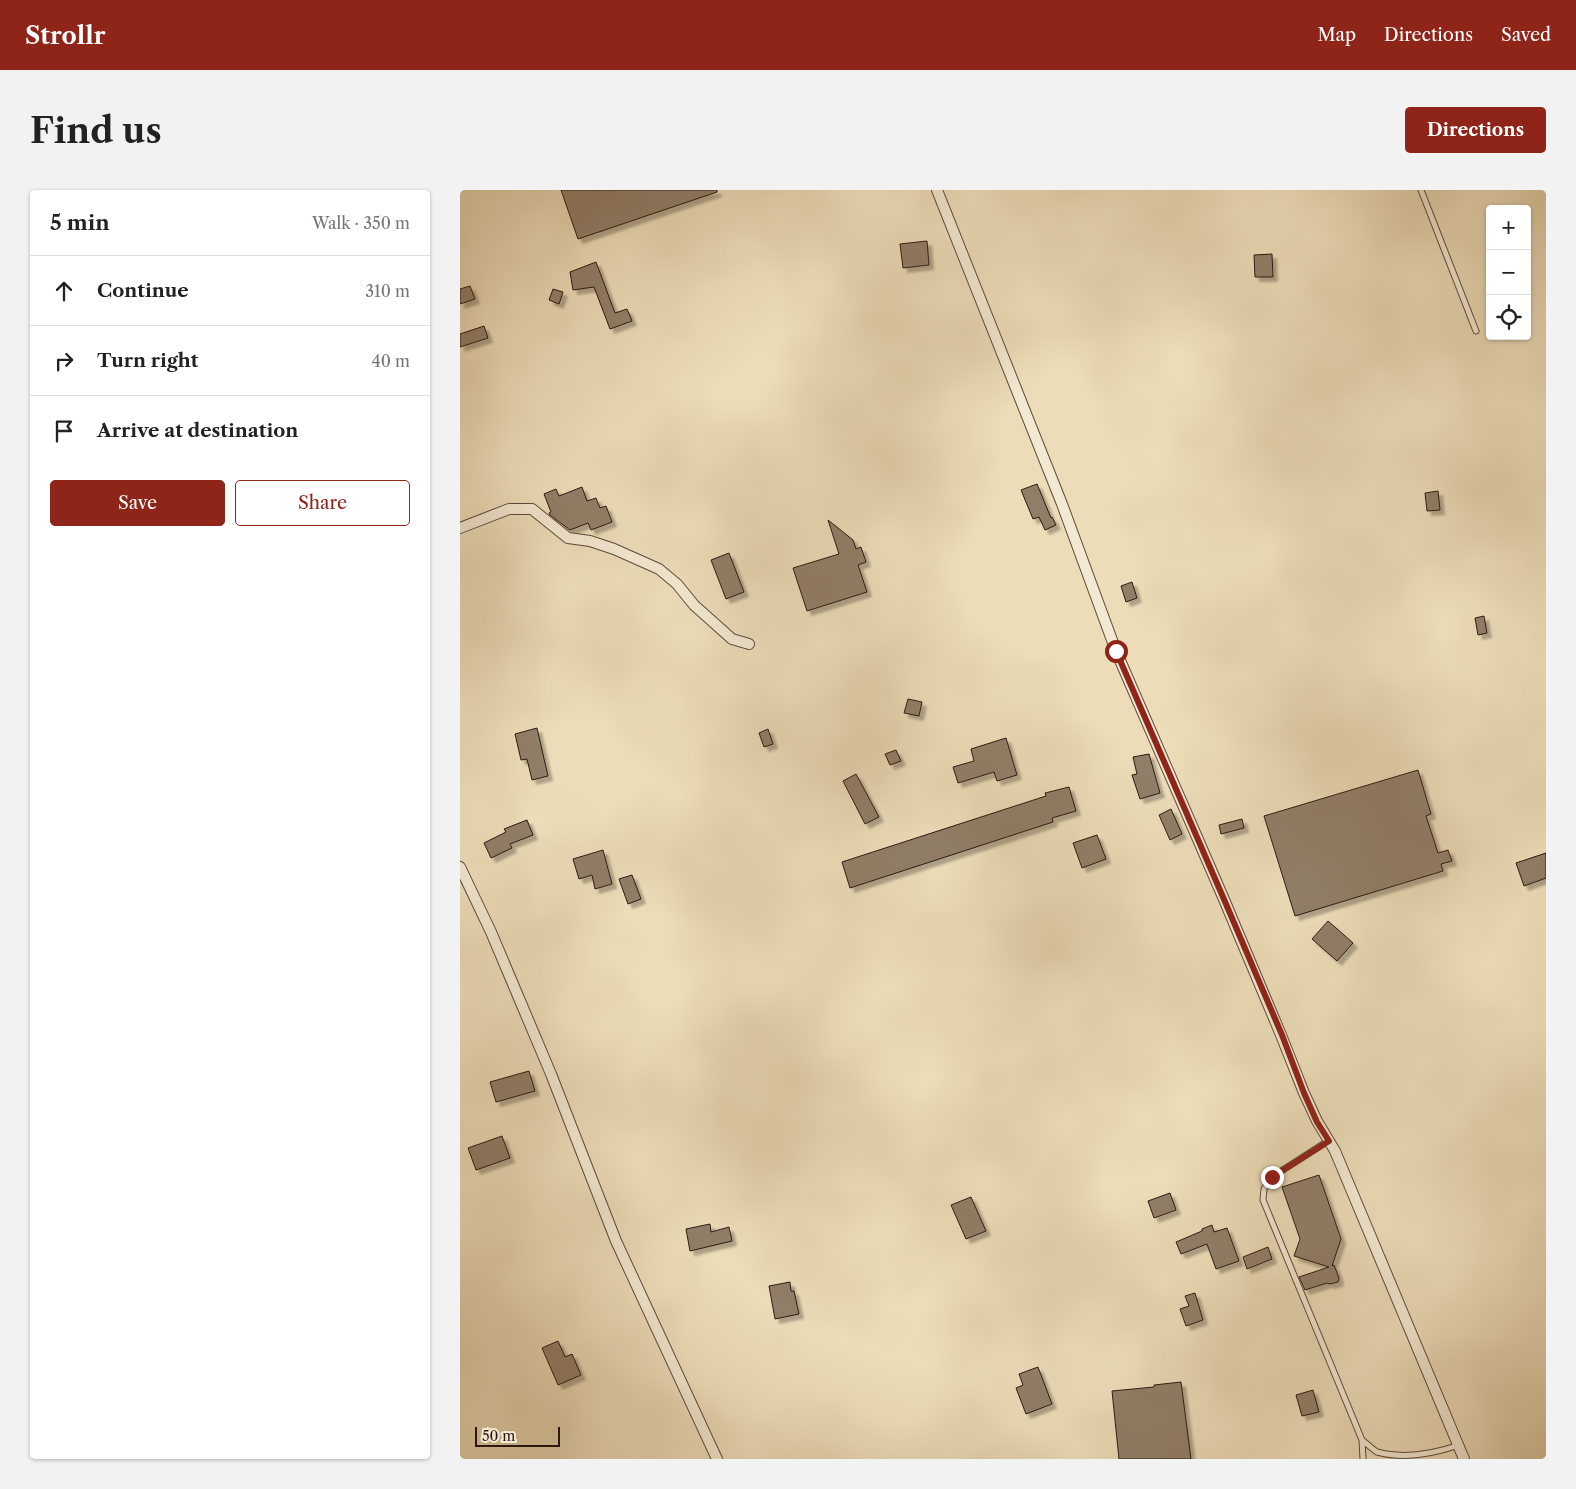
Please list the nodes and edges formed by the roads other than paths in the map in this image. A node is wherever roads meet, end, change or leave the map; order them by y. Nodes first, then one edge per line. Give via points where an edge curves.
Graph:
1 (937, 190) edge
2 (1421, 190) edge
3 (1476, 331) dead end
4 (460, 528) edge
5 (749, 644) dead end
6 (460, 867) edge
7 (1329, 1141) junction
8 (1362, 1440) junction
9 (1458, 1446) junction
10 (717, 1459) edge
11 (1363, 1459) edge
12 (1464, 1459) edge

1 - 7 street via 1062,504 1119,660 1282,1035 1304,1093
2 - 3 lane
4 - 5 street via 509,508 532,510 568,538 614,548 659,569 732,639
6 - 10 street via 547,1066 616,1241
7 - 8 lane via 1272,1177 1264,1189 1263,1200
7 - 9 street
8 - 9 lane via 1376,1452 1404,1459
8 - 11 lane
9 - 12 street

